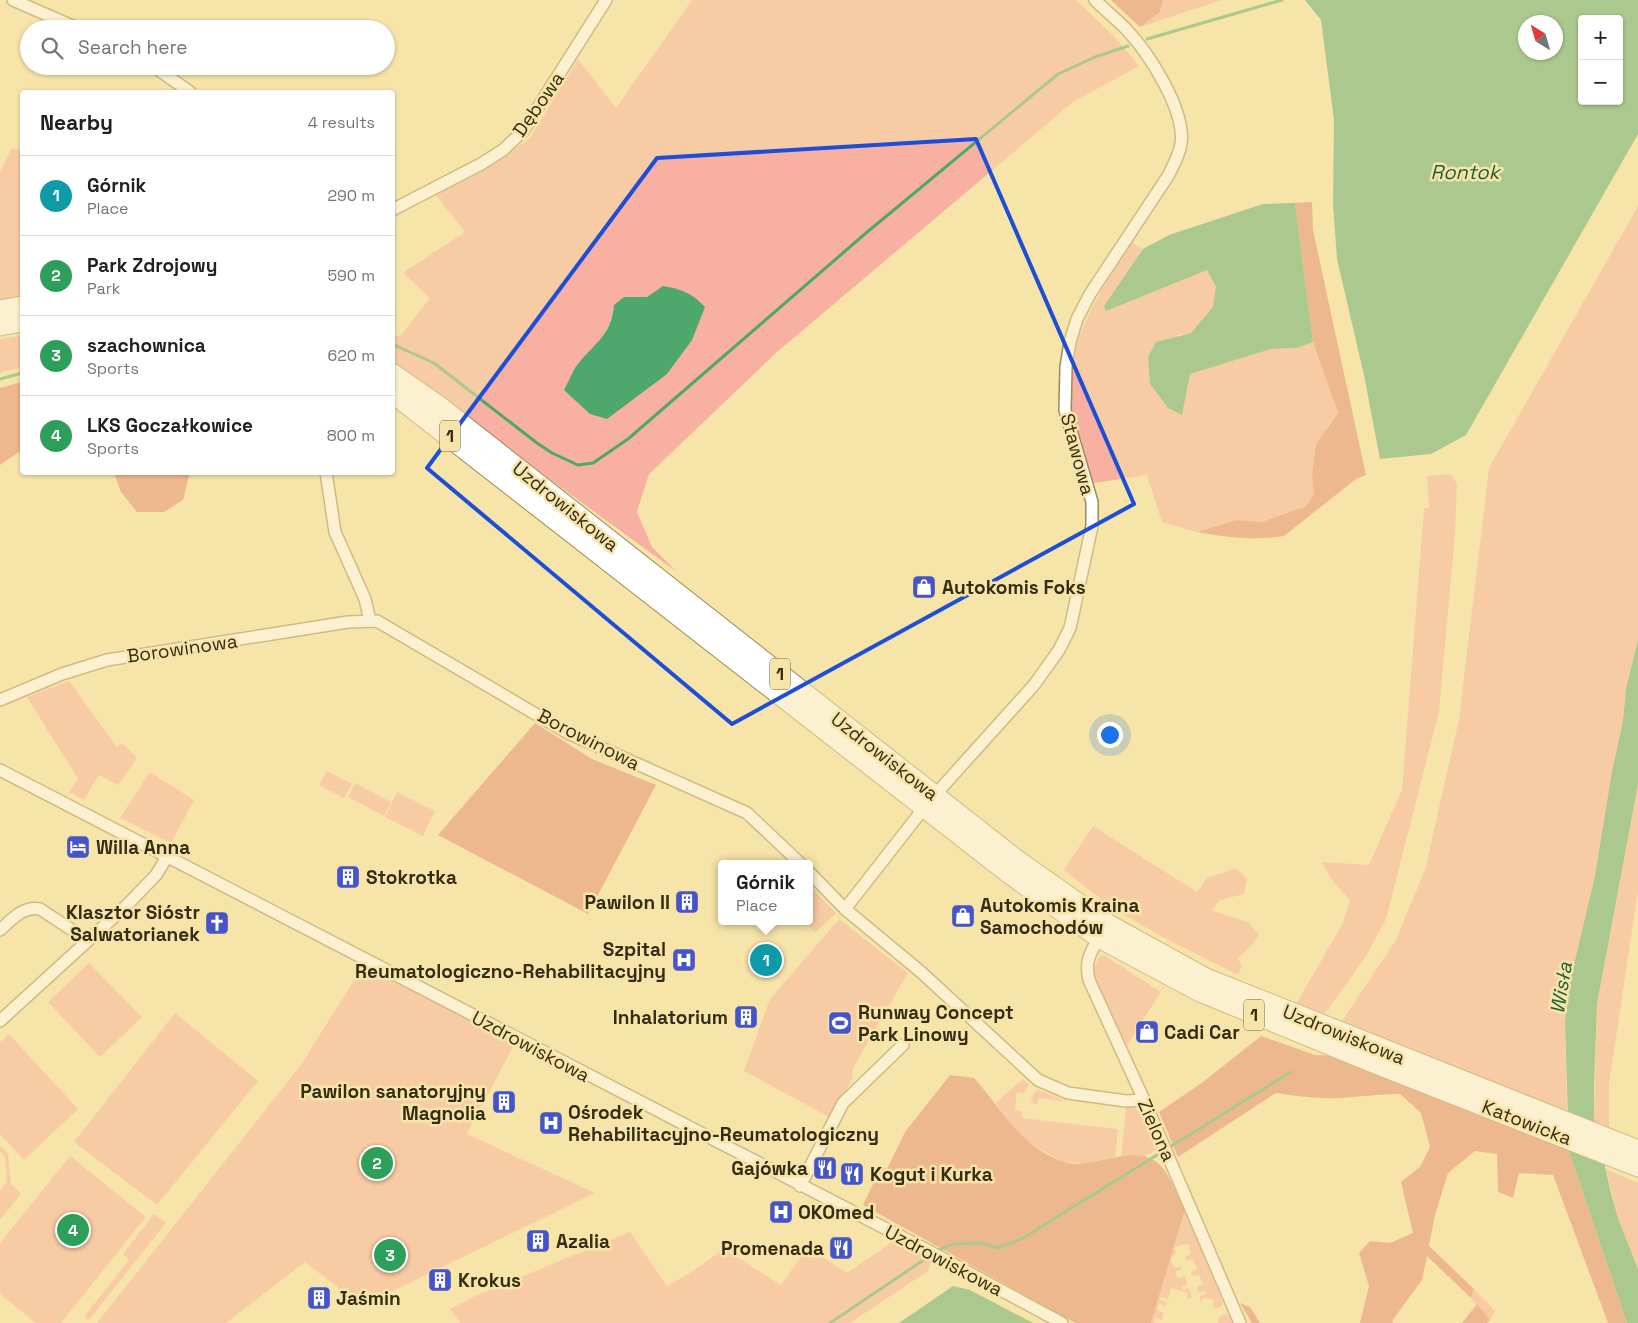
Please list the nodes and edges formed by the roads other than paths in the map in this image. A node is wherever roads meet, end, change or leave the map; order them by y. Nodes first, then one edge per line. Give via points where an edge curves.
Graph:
1 (13, 0) edge
2 (606, 0) edge
3 (1095, 0) edge
4 (59, 20) edge
5 (166, 75) edge
6 (187, 90) edge
7 (395, 208) edge
8 (20, 306) edge
9 (0, 310) edge
10 (20, 322) edge
11 (0, 326) edge
12 (395, 375) edge
13 (395, 395) edge
14 (326, 475) edge
15 (370, 621) junction
16 (0, 700) edge
17 (0, 770) edge
18 (930, 801) junction
19 (167, 857) junction
20 (797, 860) edge
21 (813, 876) edge
22 (845, 909) junction
23 (0, 930) edge
24 (1099, 938) junction
25 (84, 942) junction
26 (0, 1020) edge
27 (902, 1045) dead end
28 (1419, 1072) junction
29 (1144, 1100) junction
30 (1534, 1117) junction
31 (1638, 1150) edge
32 (1638, 1167) edge
33 (800, 1186) junction
34 (1062, 1323) edge
35 (1240, 1323) edge

1 - 4 street
2 - 7 street, Dębowa via 523,131 482,164
3 - 18 street, Stawowa via 1127,30 1149,59 1176,109 1181,143 1168,176 1090,294 1070,342 1066,367 1066,410 1092,502 1092,526 1070,628 1059,650 1034,684
5 - 6 street
8 - 9 main road
10 - 11 main road
12 - 18 main road, Uzdrowiskowa / 1 via 446,412
13 - 18 main road, Uzdrowiskowa / 1 via 908,795
14 - 15 street via 335,532 365,600
15 - 16 street, Borowinowa via 114,658 62,674
15 - 20 street, Borowinowa via 385,624 568,733 747,813
17 - 19 street, Uzdrowiskowa
18 - 22 street
18 - 24 main road, Uzdrowiskowa / 1 via 1045,901
18 - 28 main road, Uzdrowiskowa / 1 via 1132,939 1206,978
19 - 25 street via 156,875 127,905
19 - 33 street, Uzdrowiskowa
21 - 22 street
22 - 29 street via 921,972 1038,1080 1068,1094
23 - 25 street via 17,914 35,908 75,932
24 - 28 main road, Uzdrowiskowa / 1 via 1200,992
24 - 29 street, Zielona via 1086,965 1089,980
25 - 26 street
27 - 33 street via 844,1103
28 - 30 main road, Katowicka / 1
29 - 35 street, Zielona
30 - 31 main road, Katowicka / 1
30 - 32 main road, Katowicka / 1
33 - 34 street, Uzdrowiskowa

